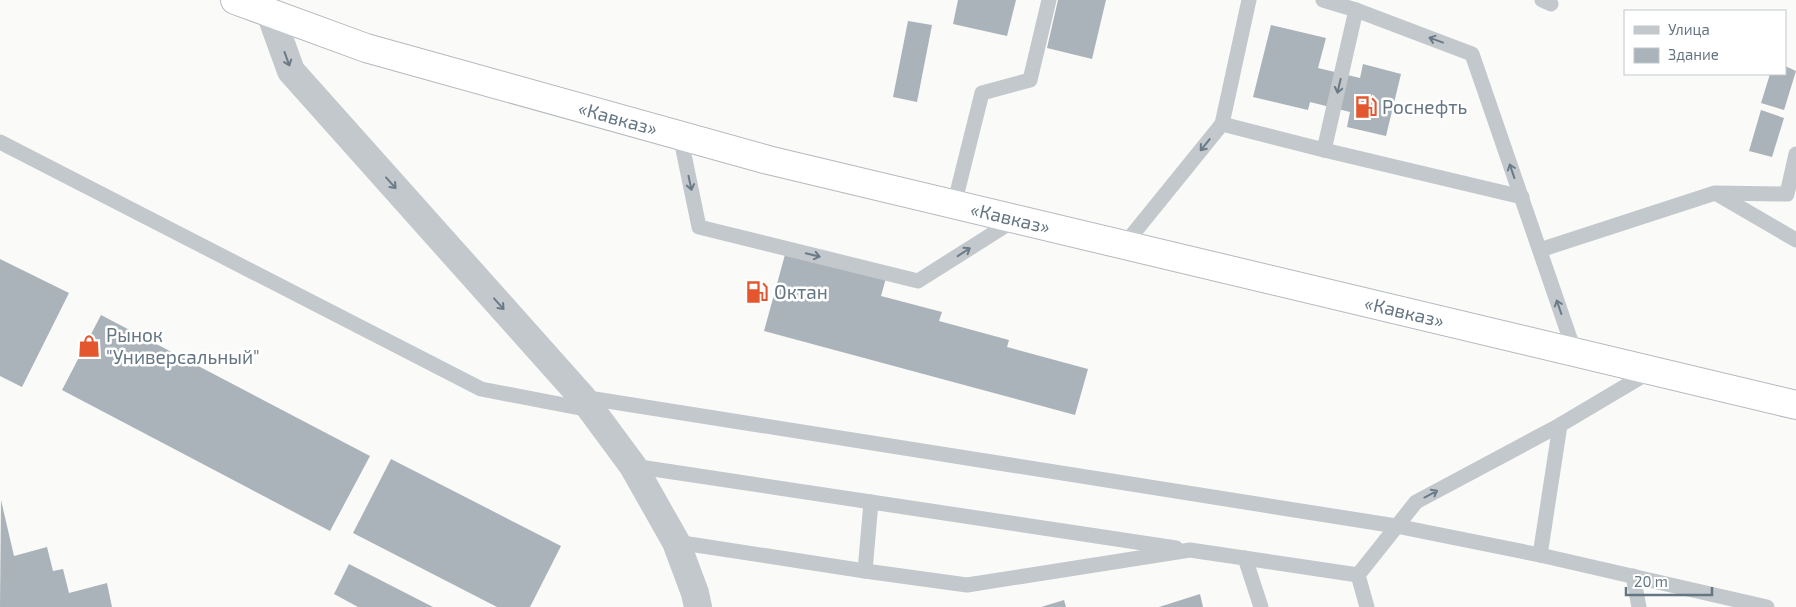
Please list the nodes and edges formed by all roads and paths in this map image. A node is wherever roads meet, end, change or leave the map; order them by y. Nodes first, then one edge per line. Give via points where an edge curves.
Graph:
1 (235, 0) edge
2 (1049, 0) edge
3 (1249, 0) edge
4 (1323, 0) edge
5 (1356, 10) junction
6 (270, 13) junction
7 (1222, 124) junction
8 (680, 135) junction
9 (0, 142) edge
10 (1324, 150) junction
11 (1796, 154) edge
12 (1715, 193) junction
13 (1522, 197) junction
14 (954, 205) junction
15 (1016, 219) junction
16 (1796, 240) edge
17 (1124, 245) junction
18 (1540, 250) junction
19 (1575, 353) junction
20 (1651, 371) junction
21 (586, 403) junction
22 (1796, 405) edge
23 (1560, 425) junction
24 (633, 466) junction
25 (871, 502) junction
26 (1396, 526) junction
27 (676, 542) junction
28 (1190, 550) junction
29 (1540, 555) junction
30 (1245, 558) junction
31 (865, 571) junction
32 (1358, 575) junction
33 (1633, 576) junction
34 (698, 607) edge
35 (1261, 607) edge
36 (1367, 607) edge
37 (1639, 607) edge
38 (1766, 607) edge

1 - 6 highway, «Кавказ»
2 - 14 lane via 1030,80 982,93
3 - 7 lane
4 - 5 lane
5 -> 10 lane
13 -> 5 lane via 1472,54
6 - 8 highway, «Кавказ» via 366,48
6 -> 21 street via 291,72
7 - 10 lane
7 -> 17 lane
8 - 14 highway, «Кавказ»
8 -> 15 lane via 699,227 766,244 918,281
9 - 21 lane via 481,389
10 - 13 lane
11 - 12 lane via 1787,194
12 - 16 lane
12 - 18 lane
13 - 18 lane
14 - 15 highway, «Кавказ»
15 - 17 highway, «Кавказ»
17 - 19 highway, «Кавказ»
19 -> 18 lane
19 - 20 highway, «Кавказ»
20 - 22 highway, «Кавказ»
20 - 23 lane
21 - 24 street
21 - 26 lane
26 -> 23 lane via 1416,502
23 - 29 lane
24 - 25 lane
24 - 27 street
25 - 28 lane
25 - 31 lane
26 - 29 lane
26 - 32 lane
27 - 31 lane
27 - 34 street
28 - 30 lane
28 - 31 lane via 967,585
29 - 33 lane
30 - 32 lane
30 - 35 lane
32 - 36 lane
33 - 37 lane
33 - 38 lane

